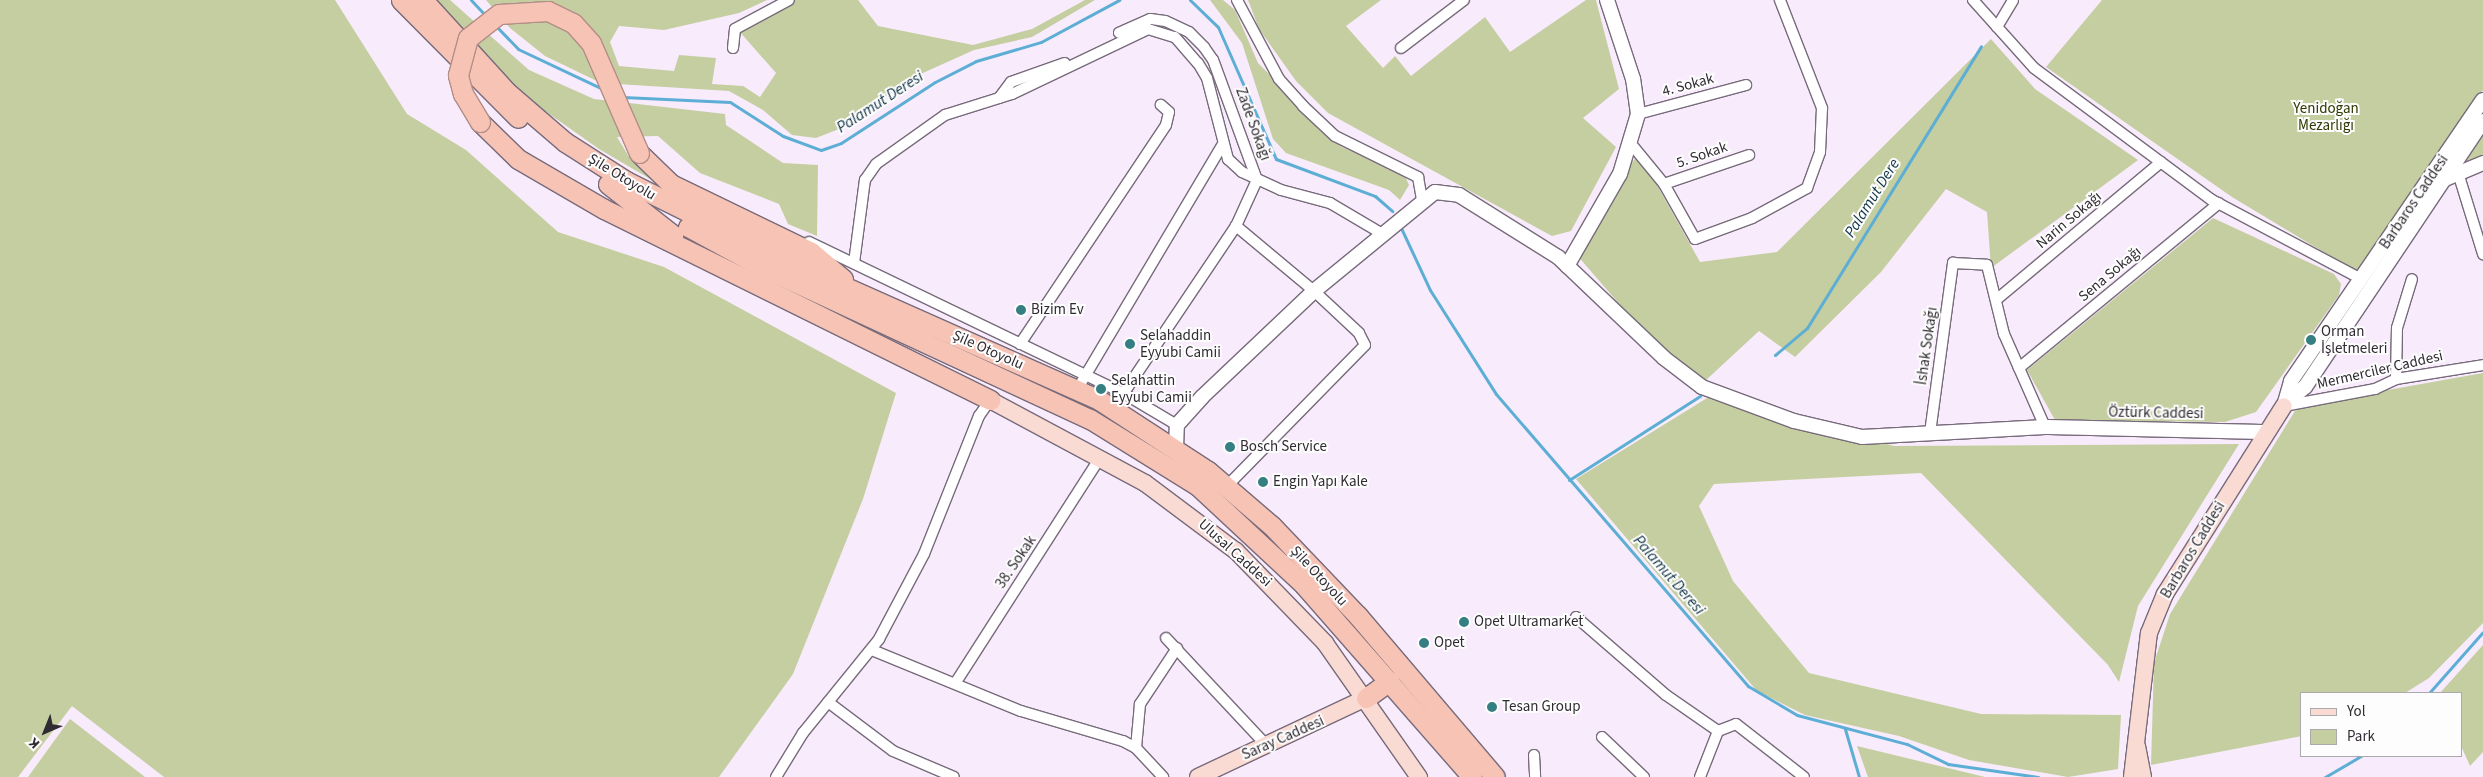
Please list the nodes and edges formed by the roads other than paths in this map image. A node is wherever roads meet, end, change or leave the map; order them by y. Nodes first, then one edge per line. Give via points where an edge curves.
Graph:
1 (401, 0) edge
2 (424, 0) edge
3 (788, 0) edge
4 (1237, 0) edge
5 (1464, 0) edge
6 (1607, 0) edge
7 (1780, 0) edge
8 (1973, 0) edge
9 (2013, 0) edge
10 (1997, 27) junction
11 (733, 48) dead end
12 (1401, 48) dead end
13 (1746, 85) dead end
14 (999, 98) junction
15 (2483, 100) edge
16 (1161, 105) dead end
17 (1638, 114) junction
18 (2483, 121) edge
19 (1223, 144) junction
20 (1632, 145) junction
21 (1749, 155) dead end
22 (2161, 162) junction
23 (2483, 163) edge
24 (2440, 176) junction
25 (2459, 176) junction
26 (1257, 180) junction
27 (608, 184) junction
28 (1664, 184) junction
29 (1422, 199) junction
30 (2219, 203) junction
31 (1236, 226) junction
32 (1381, 233) junction
33 (800, 238) dead end
34 (2483, 254) edge
35 (708, 261) junction
36 (854, 263) junction
37 (1567, 266) junction
38 (2412, 279) dead end
39 (2366, 284) junction
40 (1314, 291) junction
41 (860, 293) junction
42 (1996, 300) junction
43 (960, 314) junction
44 (938, 328) junction
45 (1020, 344) junction
46 (2483, 365) edge
47 (2019, 368) junction
48 (2396, 379) junction
49 (1081, 384) junction
50 (990, 400) junction
51 (1118, 401) junction
52 (2284, 406) junction
53 (1177, 425) junction
54 (2045, 427) junction
55 (2266, 432) junction
56 (1930, 433) junction
57 (1176, 448) junction
58 (1100, 458) junction
59 (1227, 486) junction
60 (1576, 617) dead end
61 (1166, 638) dead end
62 (1177, 648) junction
63 (872, 650) junction
64 (1388, 681) junction
65 (956, 682) junction
66 (1366, 698) junction
67 (828, 702) junction
68 (1718, 731) junction
69 (1602, 737) dead end
70 (2135, 739) junction
71 (1266, 745) junction
72 (1136, 748) junction
73 (1534, 755) dead end
74 (1789, 766) junction
75 (776, 777) edge
76 (954, 777) edge
77 (1163, 777) edge
78 (1198, 777) edge
79 (1419, 777) edge
80 (1472, 777) edge
81 (1495, 777) edge
82 (1535, 777) edge
83 (1644, 777) edge
84 (1700, 777) edge
85 (1786, 777) edge
86 (1804, 777) edge
87 (2132, 777) edge
88 (2143, 777) edge

1 - 27 highway, Şile Otoyolu via 496,100
2 - 41 highway, Şile Otoyolu via 508,93 565,142 686,213
3 - 11 street via 735,29
4 - 29 street via 1279,79 1304,106 1335,136 1418,177
5 - 12 street
6 - 17 street via 1633,79
7 - 28 street via 1822,108 1820,152 1807,188 1752,218 1695,238
8 - 10 street
9 - 10 street
10 - 22 street via 2034,68
13 - 17 street, 4. Sokak
14 - 19 street via 1058,73 1129,35 1162,30 1188,49 1207,78
14 - 26 street, Zade Sokağı via 1011,82 1059,66 1141,23 1165,20 1189,32 1213,60
14 - 36 street via 945,115 876,164 865,180
15 - 24 street, Barbaros Caddesi
16 - 45 street via 1169,112 1166,125
17 - 20 street
18 - 24 street, Barbaros Caddesi
19 - 26 street via 1228,159
19 - 49 street
20 - 28 street
20 - 37 street
21 - 28 street, 5. Sokak
22 - 30 street
22 - 42 street, Narin Sokağı
23 - 25 street
24 - 25 street
24 - 39 street, Barbaros Caddesi
25 - 34 street
26 - 31 street, Zade Sokağı
26 - 32 street via 1330,203
27 - 35 highway
27 - 64 highway, Şile Otoyolu via 764,268 1090,419 1145,450 1198,486 1253,536 1304,585
29 - 32 street
29 - 37 street, Öztürk Caddesi via 1435,192 1459,195
30 - 39 street
30 - 47 street, Sena Sokağı
31 - 40 street
31 - 51 street, Zade Sokağı
32 - 40 street
33 - 36 street
35 - 41 highway, bridge via 540,173 503,146 480,122 462,94 458,75 468,38 498,14 548,11 573,23 591,43 639,153 671,184 811,252
35 - 50 highway
36 - 43 street
37 - 56 street, Öztürk Caddesi via 1664,358 1702,387 1794,421 1862,437
38 - 48 street via 2397,328
39 - 52 street, Barbaros Caddesi via 2292,381
40 - 53 street
40 - 59 street via 1359,333 1365,345
41 - 44 highway, Şile Otoyolu
42 - 47 street
42 - 56 street, İshak Sokağı via 1987,265 1953,263
43 - 44 street
43 - 45 street
44 - 49 highway, Şile Otoyolu
45 - 49 street
46 - 48 street, Mermerciler Caddesi
47 - 54 street
48 - 52 street, Mermerciler Caddesi via 2375,389
49 - 51 highway, Şile Otoyolu
50 - 58 main road, Ulusal Caddesi
50 - 63 street via 979,416 924,554
51 - 53 street
51 - 57 highway, Şile Otoyolu
52 - 55 main road, Barbaros Caddesi
53 - 57 street
54 - 55 street, Öztürk Caddesi
54 - 56 street, Öztürk Caddesi
55 - 70 main road, Barbaros Caddesi via 2165,594 2149,634
57 - 59 highway, Şile Otoyolu
58 - 65 street, 38. Sokak
58 - 66 main road, Ulusal Caddesi via 1188,512 1236,551 1325,643
59 - 81 highway, Şile Otoyolu via 1272,526 1358,616
60 - 68 street via 1666,695
61 - 62 street
62 - 71 street
62 - 72 street via 1140,704
63 - 65 street
63 - 67 street
64 - 66 highway
64 - 80 highway, Şile Otoyolu
65 - 72 street via 1021,711
66 - 71 main road, Saray Caddesi
66 - 79 main road, Ulusal Caddesi
67 - 75 street
67 - 76 street via 893,751
68 - 74 street via 1736,724
68 - 84 street
69 - 83 street
70 - 87 main road, Barbaros Caddesi
70 - 88 main road, Barbaros Caddesi
71 - 78 main road, Saray Caddesi
72 - 77 street
73 - 82 street
74 - 85 street
74 - 86 street

